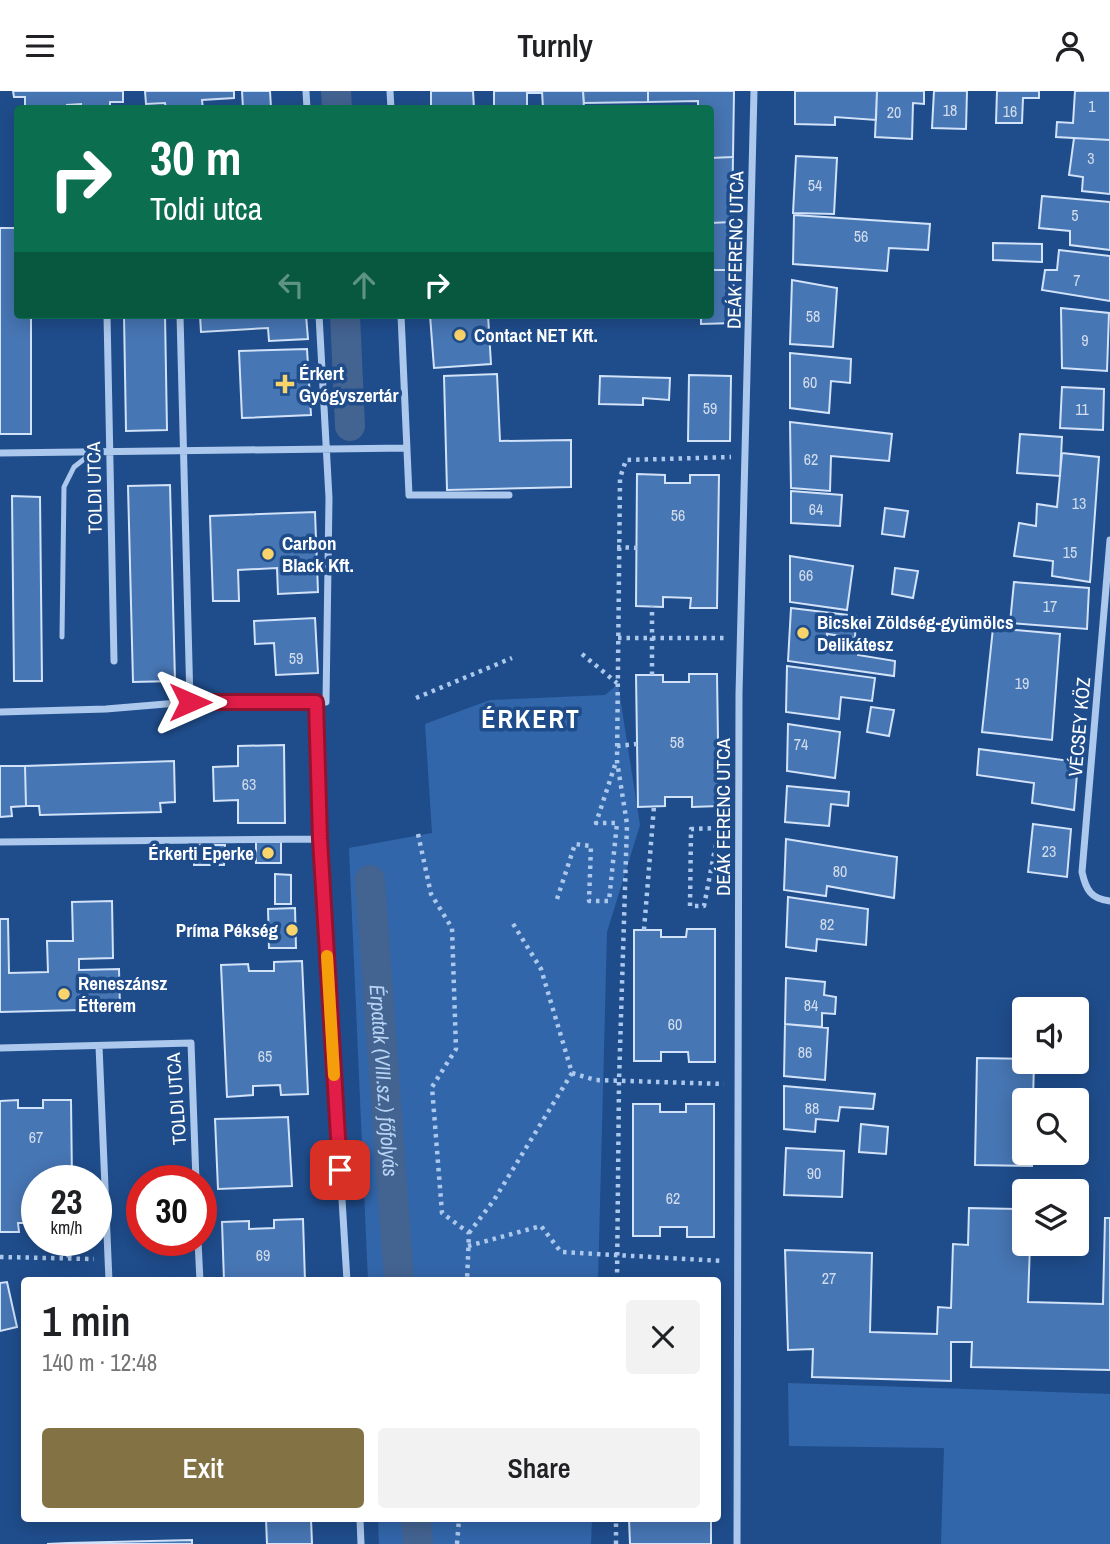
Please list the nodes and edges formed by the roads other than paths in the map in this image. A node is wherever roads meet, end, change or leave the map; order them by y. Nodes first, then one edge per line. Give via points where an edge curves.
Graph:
1 (754, 91) edge
2 (107, 319) edge
3 (180, 319) edge
4 (319, 319) edge
5 (401, 319) edge
6 (407, 448) junction
7 (327, 450) junction
8 (108, 452) junction
9 (184, 452) junction
10 (0, 453) edge
11 (92, 453) junction
12 (509, 495) dead end
13 (1110, 540) edge
14 (62, 637) dead end
15 (114, 661) dead end
16 (190, 702) junction
17 (316, 702) junction
18 (0, 712) edge
19 (320, 839) junction
20 (0, 842) edge
21 (1110, 901) edge
22 (99, 1046) junction
23 (0, 1048) edge
24 (195, 1165) edge
25 (199, 1256) edge
26 (108, 1277) edge
27 (200, 1277) edge
28 (347, 1277) edge
29 (359, 1522) edge
30 (360, 1544) edge
31 (737, 1544) edge

1 - 31 street, DEÁK FERENC UTCA via 739,707
2 - 8 street, TOLDI UTCA
3 - 9 street
4 - 7 street
5 - 6 street
6 - 7 street
6 - 12 street via 409,495
7 - 9 street
7 - 17 street via 326,702
8 - 9 street
8 - 11 street
8 - 15 street, TOLDI UTCA
9 - 16 street
10 - 11 street
11 - 14 lane via 74,467 64,487
13 - 21 street, VÉCSEY KÖZ via 1082,873 1086,890
16 - 17 street
16 - 18 street
17 - 19 street
19 - 20 street
19 - 28 street
22 - 23 street
22 - 24 street, TOLDI UTCA via 191,1044
22 - 26 street
25 - 27 street
29 - 30 street

